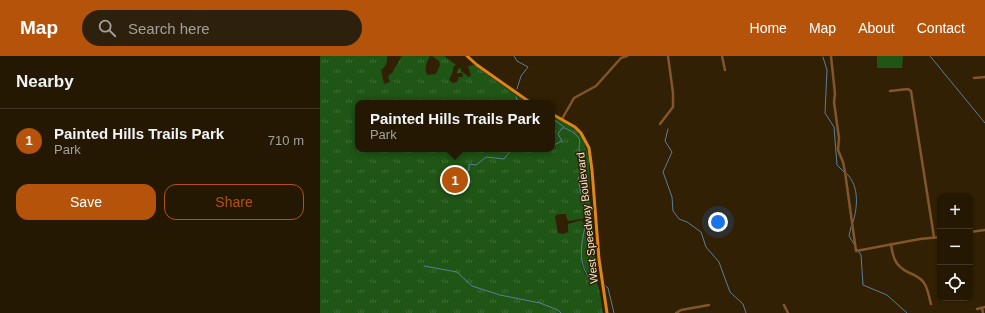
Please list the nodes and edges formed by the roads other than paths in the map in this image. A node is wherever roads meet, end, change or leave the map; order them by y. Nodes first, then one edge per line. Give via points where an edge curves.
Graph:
1 (467, 56) edge
2 (628, 56) edge
3 (668, 56) edge
4 (722, 56) edge
5 (831, 56) edge
6 (725, 70) dead end
7 (985, 77) edge
8 (974, 78) dead end
9 (890, 91) dead end
10 (527, 100) edge
11 (555, 116) edge
12 (562, 119) junction
13 (660, 124) dead end
14 (985, 230) edge
15 (973, 232) edge
16 (934, 237) joint
17 (891, 244) junction
18 (931, 304) dead end
19 (709, 305) dead end
20 (784, 305) dead end
21 (983, 308) edge
22 (977, 309) dead end
23 (607, 313) edge
24 (676, 313) edge
25 (788, 313) edge
26 (983, 313) edge

1 - 10 main road
2 - 12 street via 620,58 596,86 574,98
3 - 13 street via 673,107
4 - 6 street
5 - 17 street via 838,150 845,172 856,251
7 - 8 street
9 - 16 street via 911,91
11 - 12 main road, West Speedway Boulevard
12 - 23 main road, West Speedway Boulevard via 578,130 589,148 599,260
14 - 15 street
16 - 17 street
17 - 18 street via 893,257 898,265 924,282
19 - 24 street
20 - 25 street
21 - 22 street
21 - 26 street

